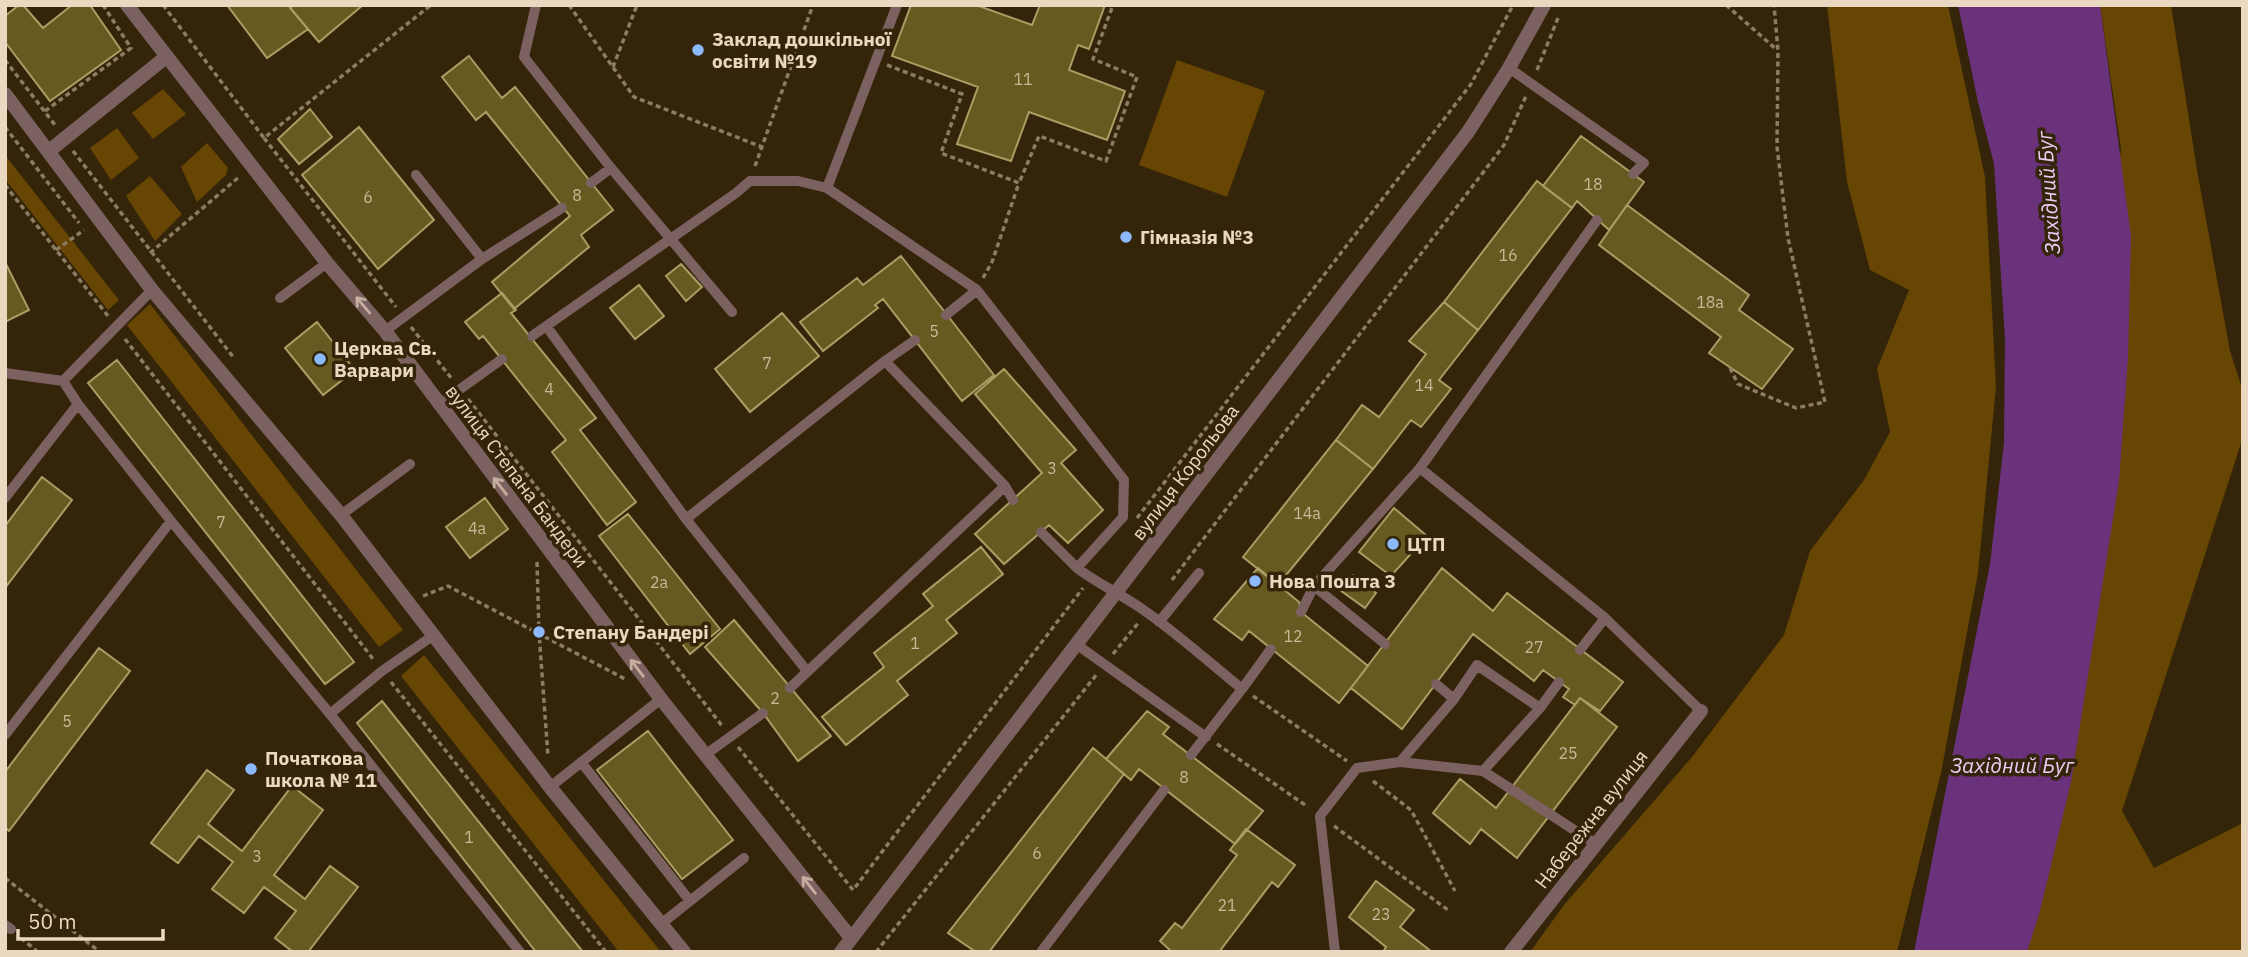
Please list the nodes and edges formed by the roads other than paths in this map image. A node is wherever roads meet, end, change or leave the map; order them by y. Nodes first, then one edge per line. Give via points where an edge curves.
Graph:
1 (127, 5) edge
2 (536, 5) edge
3 (897, 5) edge
4 (1544, 5) edge
5 (166, 57) junction
6 (1509, 68) junction
7 (5, 94) edge
8 (49, 151) junction
9 (611, 168) junction
10 (1633, 174) dead end
11 (416, 175) dead end
12 (592, 183) dead end
13 (827, 188) junction
14 (562, 208) dead end
15 (1597, 220) dead end
16 (671, 239) junction
17 (482, 259) junction
18 (327, 263) junction
19 (977, 289) junction
20 (152, 290) junction
21 (280, 298) dead end
22 (732, 312) dead end
23 (946, 315) dead end
24 (547, 327) junction
25 (385, 331) junction
26 (532, 336) dead end
27 (915, 340) dead end
28 (502, 359) dead end
29 (885, 361) junction
30 (5, 373) edge
31 (63, 381) junction
32 (78, 404) junction
33 (438, 405) junction
34 (410, 464) dead end
35 (1420, 468) junction
36 (1005, 486) junction
37 (5, 498) edge
38 (1013, 500) dead end
39 (341, 515) junction
40 (686, 519) junction
41 (171, 521) junction
42 (1041, 532) dead end
43 (1077, 568) junction
44 (1199, 573) dead end
45 (1314, 586) junction
46 (1118, 592) junction
47 (1301, 612) dead end
48 (1605, 618) junction
49 (1159, 622) junction
50 (435, 635) junction
51 (1076, 644) junction
52 (1385, 644) dead end
53 (1271, 649) dead end
54 (1580, 650) dead end
55 (807, 671) junction
56 (1559, 681) dead end
57 (1436, 684) dead end
58 (790, 688) dead end
59 (1242, 689) junction
60 (661, 699) junction
61 (1454, 699) junction
62 (1540, 708) junction
63 (1702, 711) joint
64 (764, 713) dead end
65 (330, 714) junction
66 (5, 735) edge
67 (1206, 737) junction
68 (705, 755) junction
69 (1191, 755) dead end
70 (581, 762) junction
71 (1400, 762) junction
72 (1483, 771) junction
73 (550, 787) junction
74 (1164, 790) dead end
75 (1596, 844) junction
76 (744, 858) dead end
77 (690, 901) junction
78 (662, 924) junction
79 (851, 938) junction
80 (520, 952) edge
81 (684, 952) edge
82 (841, 952) edge
83 (1041, 952) edge
84 (1335, 952) edge
85 (1511, 952) edge

1 - 5 street, вулиця Степана Бандери
2 - 9 lane via 524,57
3 - 13 lane
4 - 6 street, вулиця Корольова
5 - 8 street
5 - 18 street, вулиця Степана Бандери
6 - 10 lane via 1644,163
6 - 46 street, вулиця Корольова via 1468,131
7 - 8 street
8 - 20 street
9 - 12 lane
9 - 16 lane
11 - 17 lane
13 - 16 lane via 798,181 750,181
13 - 19 lane
14 - 17 lane
15 - 35 lane
16 - 22 lane
16 - 24 lane
17 - 25 lane
18 - 21 lane
25 -> 18 street, вулиця Степана Бандери
19 - 23 lane
19 - 43 lane via 1124,480 1124,517
20 - 31 lane
20 - 39 street
24 - 26 lane
24 - 40 lane
25 - 33 street, вулиця Степана Бандери
27 - 29 lane
28 - 33 lane
29 - 36 lane
29 - 40 lane
30 - 31 lane
31 - 32 lane
32 - 37 lane
32 - 41 lane
60 -> 33 street, вулиця Степана Бандери
34 - 39 lane
35 - 45 lane
35 - 48 lane
36 - 38 lane
36 - 55 lane
39 - 50 street
40 - 55 lane
41 - 65 lane
41 - 66 lane
42 - 43 lane
43 - 46 lane
44 - 49 lane
45 - 47 lane
45 - 52 lane
46 - 49 lane
46 - 51 street, вулиця Корольова
48 - 54 lane
48 - 63 lane
49 - 59 lane
50 - 65 lane
50 - 73 street
51 - 67 lane
51 - 79 street, вулиця Корольова
53 - 59 lane
55 - 58 lane
56 - 62 lane
57 - 61 lane
59 - 67 lane
60 - 68 street, вулиця Степана Бандери
60 - 70 lane
61 - 62 lane via 1477,665
61 - 71 lane
62 - 72 lane
63 - 75 street, Набережна вулиця
64 - 68 lane
65 - 80 lane
67 - 69 lane
79 -> 68 street, вулиця Степана Бандери
70 - 73 lane
70 - 77 lane
71 - 72 lane
71 - 84 lane via 1357,768 1320,816
72 - 75 lane
73 - 78 street
74 - 83 lane
75 - 85 street, Набережна вулиця
76 - 77 lane
77 - 78 lane
78 - 81 street
79 - 82 street, вулиця Корольова

